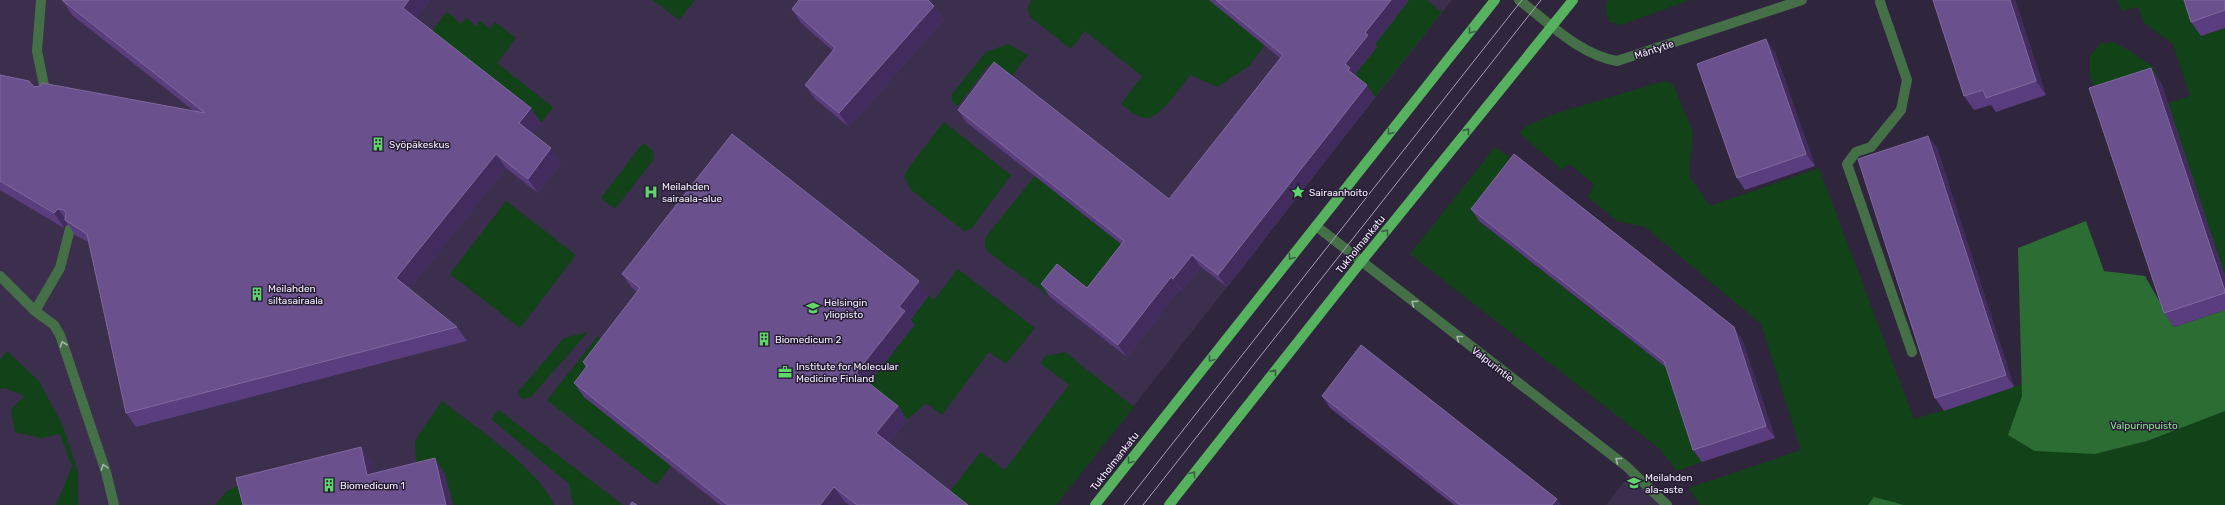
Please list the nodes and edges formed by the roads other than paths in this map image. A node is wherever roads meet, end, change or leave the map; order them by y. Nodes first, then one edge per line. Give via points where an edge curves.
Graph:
1 (41, 0) edge
2 (1495, 0) edge
3 (1519, 0) edge
4 (1573, 0) edge
5 (1802, 0) edge
6 (1880, 2) dead end
7 (1552, 25) junction
8 (46, 95) edge
9 (1316, 226) junction
10 (70, 229) edge
11 (1361, 262) junction
12 (0, 276) edge
13 (35, 311) junction
14 (1912, 352) dead end
15 (114, 505) edge
16 (1095, 505) edge
17 (1169, 505) edge
18 (1667, 505) edge

1 - 8 street via 37,51
2 -> 9 main road, Tukholmankatu
3 - 7 street, Mäntytie
4 - 7 main road, Tukholmankatu
5 - 7 street, Mäntytie via 1617,61 1602,58
6 - 14 street via 1906,80 1901,110 1871,147 1856,152 1846,164
11 -> 7 main road, Tukholmankatu
9 - 11 street, Valpurintie
9 -> 16 main road, Tukholmankatu
10 - 13 street via 60,268
17 -> 11 main road, Tukholmankatu
18 -> 11 street, Valpurintie via 1626,466
12 - 13 street
15 -> 13 street via 106,472 60,335 54,325

